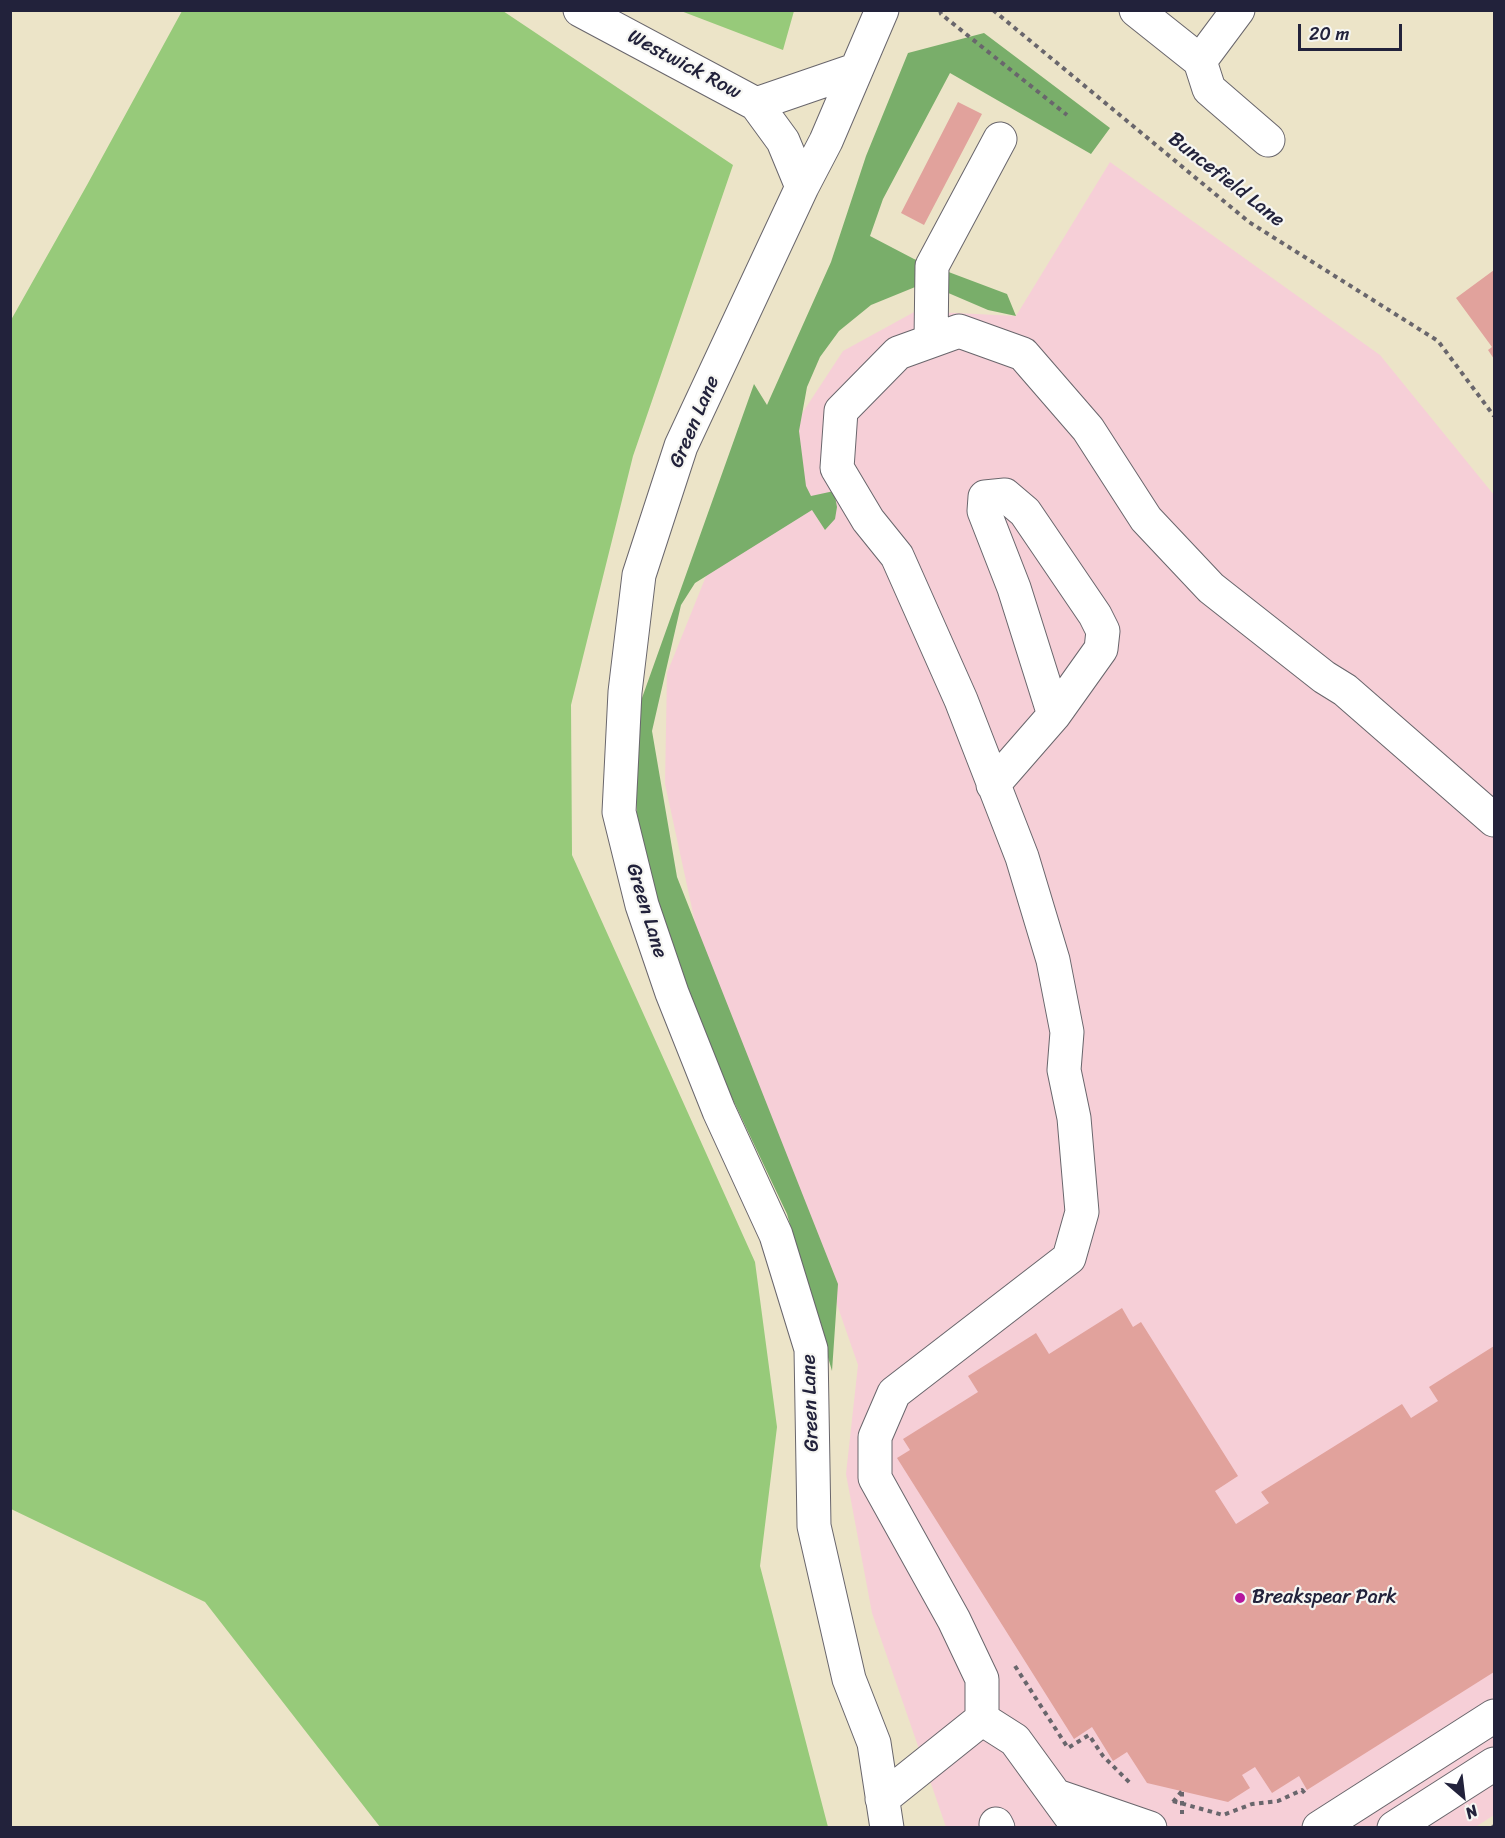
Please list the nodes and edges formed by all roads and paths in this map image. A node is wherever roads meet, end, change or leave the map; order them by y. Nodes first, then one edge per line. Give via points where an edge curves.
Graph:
1 (580, 10) edge
2 (882, 10) edge
3 (940, 10) edge
4 (993, 10) edge
5 (1136, 10) edge
6 (1239, 10) edge
7 (1200, 61) junction
8 (855, 70) junction
9 (756, 104) junction
10 (1067, 115) dead end
11 (1000, 140) dead end
12 (1268, 140) dead end
13 (802, 187) junction
14 (931, 341) junction
15 (1494, 416) edge
16 (1054, 715) junction
17 (993, 784) junction
18 (1494, 820) edge
19 (1010, 1658) dead end
20 (1494, 1716) edge
21 (982, 1719) junction
22 (1494, 1764) edge
23 (1134, 1786) dead end
24 (1182, 1791) dead end
25 (1057, 1796) junction
26 (1183, 1804) junction
27 (884, 1813) edge
28 (1157, 1813) edge
29 (1315, 1813) edge
30 (1182, 1816) dead end
31 (1079, 1827) edge
32 (1394, 1827) edge

1 - 9 street, Westwick Row
2 - 8 street, Green Lane
3 - 10 path
4 - 15 path, Buncefield Lane via 1249,222 1438,342
5 - 7 street
6 - 7 street
7 - 12 street via 1209,89
8 - 9 street, Westwick Row
8 - 13 street, Green Lane
9 - 13 street, Westwick Row via 783,141
11 - 14 street via 932,266
13 - 27 street, Green Lane via 681,446 639,575 625,692 619,812 642,905 672,993 719,1110 776,1235 811,1349 814,1526 849,1679 874,1743
14 - 17 street via 898,353 842,411 837,468 868,520 897,556 962,700
14 - 18 street via 959,331 1023,354 1088,429 1146,519 1211,588 1345,690
16 - 16 street via 1014,588 984,511 985,497 1005,495 1025,512 1103,631 1101,649
16 - 17 street
17 - 21 street via 1023,857 1053,960 1067,1032 1064,1070 1074,1118 1082,1212 1069,1258 894,1393 875,1437 875,1478 954,1620 982,1679
19 - 23 path via 1068,1748 1089,1735 1103,1756
20 - 29 street
21 - 25 street via 1015,1740
21 - 27 street
22 - 32 street
24 - 26 path
25 - 28 street
25 - 31 street
26 - 28 path
26 - 29 path via 1223,1815 1302,1790
26 - 30 path

